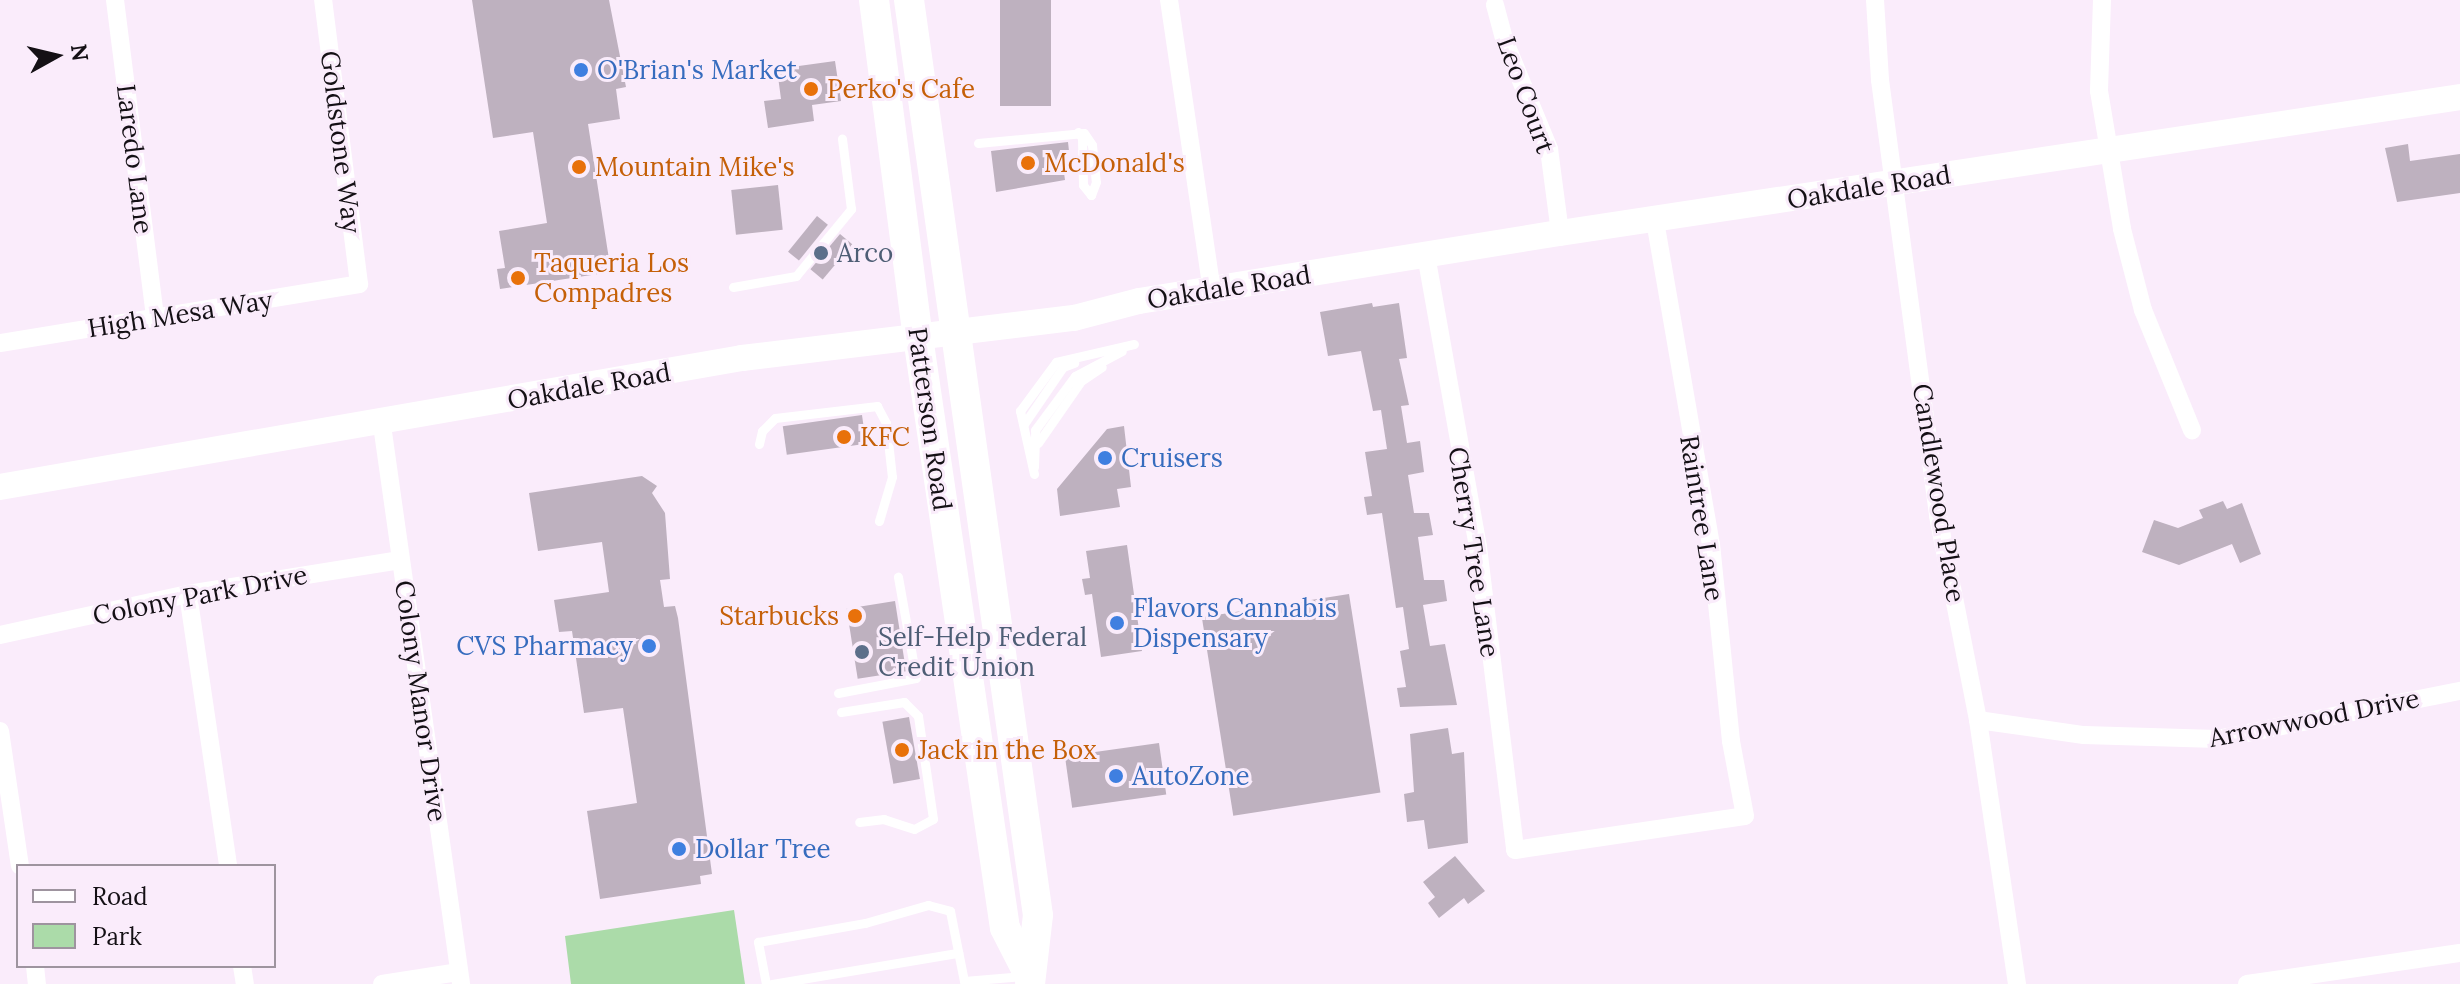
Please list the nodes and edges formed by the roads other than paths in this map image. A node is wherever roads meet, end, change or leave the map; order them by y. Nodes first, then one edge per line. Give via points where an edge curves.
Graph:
1 (115, 0) edge
2 (323, 0) edge
3 (874, 0) edge
4 (909, 0) edge
5 (1169, 0) edge
6 (1875, 0) edge
7 (2102, 0) edge
8 (1495, 5) dead end
9 (2460, 97) edge
10 (842, 139) dead end
11 (978, 143) dead end
12 (2108, 149) junction
13 (1895, 182) junction
14 (1091, 195) dead end
15 (1655, 220) junction
16 (1560, 233) junction
17 (1426, 255) junction
18 (359, 284) joint
19 (733, 287) dead end
20 (1212, 290) junction
21 (155, 317) junction
22 (956, 333) junction
23 (918, 337) junction
24 (0, 343) edge
25 (381, 418) junction
26 (2192, 430) dead end
27 (759, 444) dead end
28 (1035, 452) joint
29 (0, 487) edge
30 (879, 521) dead end
31 (400, 560) junction
32 (898, 577) dead end
33 (188, 594) junction
34 (0, 635) edge
35 (2460, 691) edge
36 (838, 693) dead end
37 (841, 712) dead end
38 (1978, 720) junction
39 (0, 731) edge
40 (859, 822) dead end
41 (1515, 850) joint
42 (20, 864) edge
43 (228, 864) edge
44 (958, 953) junction
45 (2460, 953) edge
46 (460, 978) edge
47 (1030, 980) edge
48 (382, 984) edge
49 (769, 984) edge
50 (2017, 984) edge
51 (2247, 984) edge

1 - 21 street, Laredo Lane
2 - 18 street, Goldstone Way
3 - 23 main road, Patterson Road
4 - 22 main road, Patterson Road
5 - 20 street
6 - 13 street, Candlewood Place
7 - 12 street via 2099,91
8 - 16 street, Leo Court via 1549,149
9 - 12 street, Oakdale Road
10 - 19 lane via 851,209 796,276
11 - 14 lane via 1077,131 1092,145 1096,182
12 - 13 street, Oakdale Road
12 - 26 street via 2143,310
13 - 15 street, Oakdale Road
13 - 38 street, Candlewood Place via 1938,516
15 - 16 street, Oakdale Road
15 - 41 street, Raintree Lane via 1711,545 1731,741 1745,816
16 - 17 street, Oakdale Road
17 - 20 street, Oakdale Road
17 - 41 street, Cherry Tree Lane via 1478,547
18 - 21 street, High Mesa Way
20 - 22 street, Oakdale Road via 1074,318
21 - 24 street, High Mesa Way
22 - 23 street, Oakdale Road
22 - 47 main road, Patterson Road via 1038,915
23 - 25 street, Oakdale Road via 742,358 503,402
23 - 47 main road, Patterson Road via 1005,928
25 - 29 street, Oakdale Road
25 - 31 street, Colony Manor Drive
27 - 30 lane via 762,431 775,418 877,406 886,423 892,477
28 - 28 lane via 1035,430 1075,376 1134,344 1056,362 1020,411 1034,474
31 - 33 street, Colony Park Drive
31 - 46 street, Colony Manor Drive
32 - 36 lane via 916,678
33 - 34 street, Colony Park Drive
33 - 43 street
35 - 38 street, Arrowwood Drive via 2217,739 2084,735
37 - 40 lane via 904,702 918,716 933,819 914,829 884,819
38 - 50 street, Candlewood Place
39 - 42 street
44 - 47 lane via 964,981
44 - 49 lane
44 - 49 lane via 950,911 928,905 865,923 758,942
45 - 51 street
46 - 48 street

